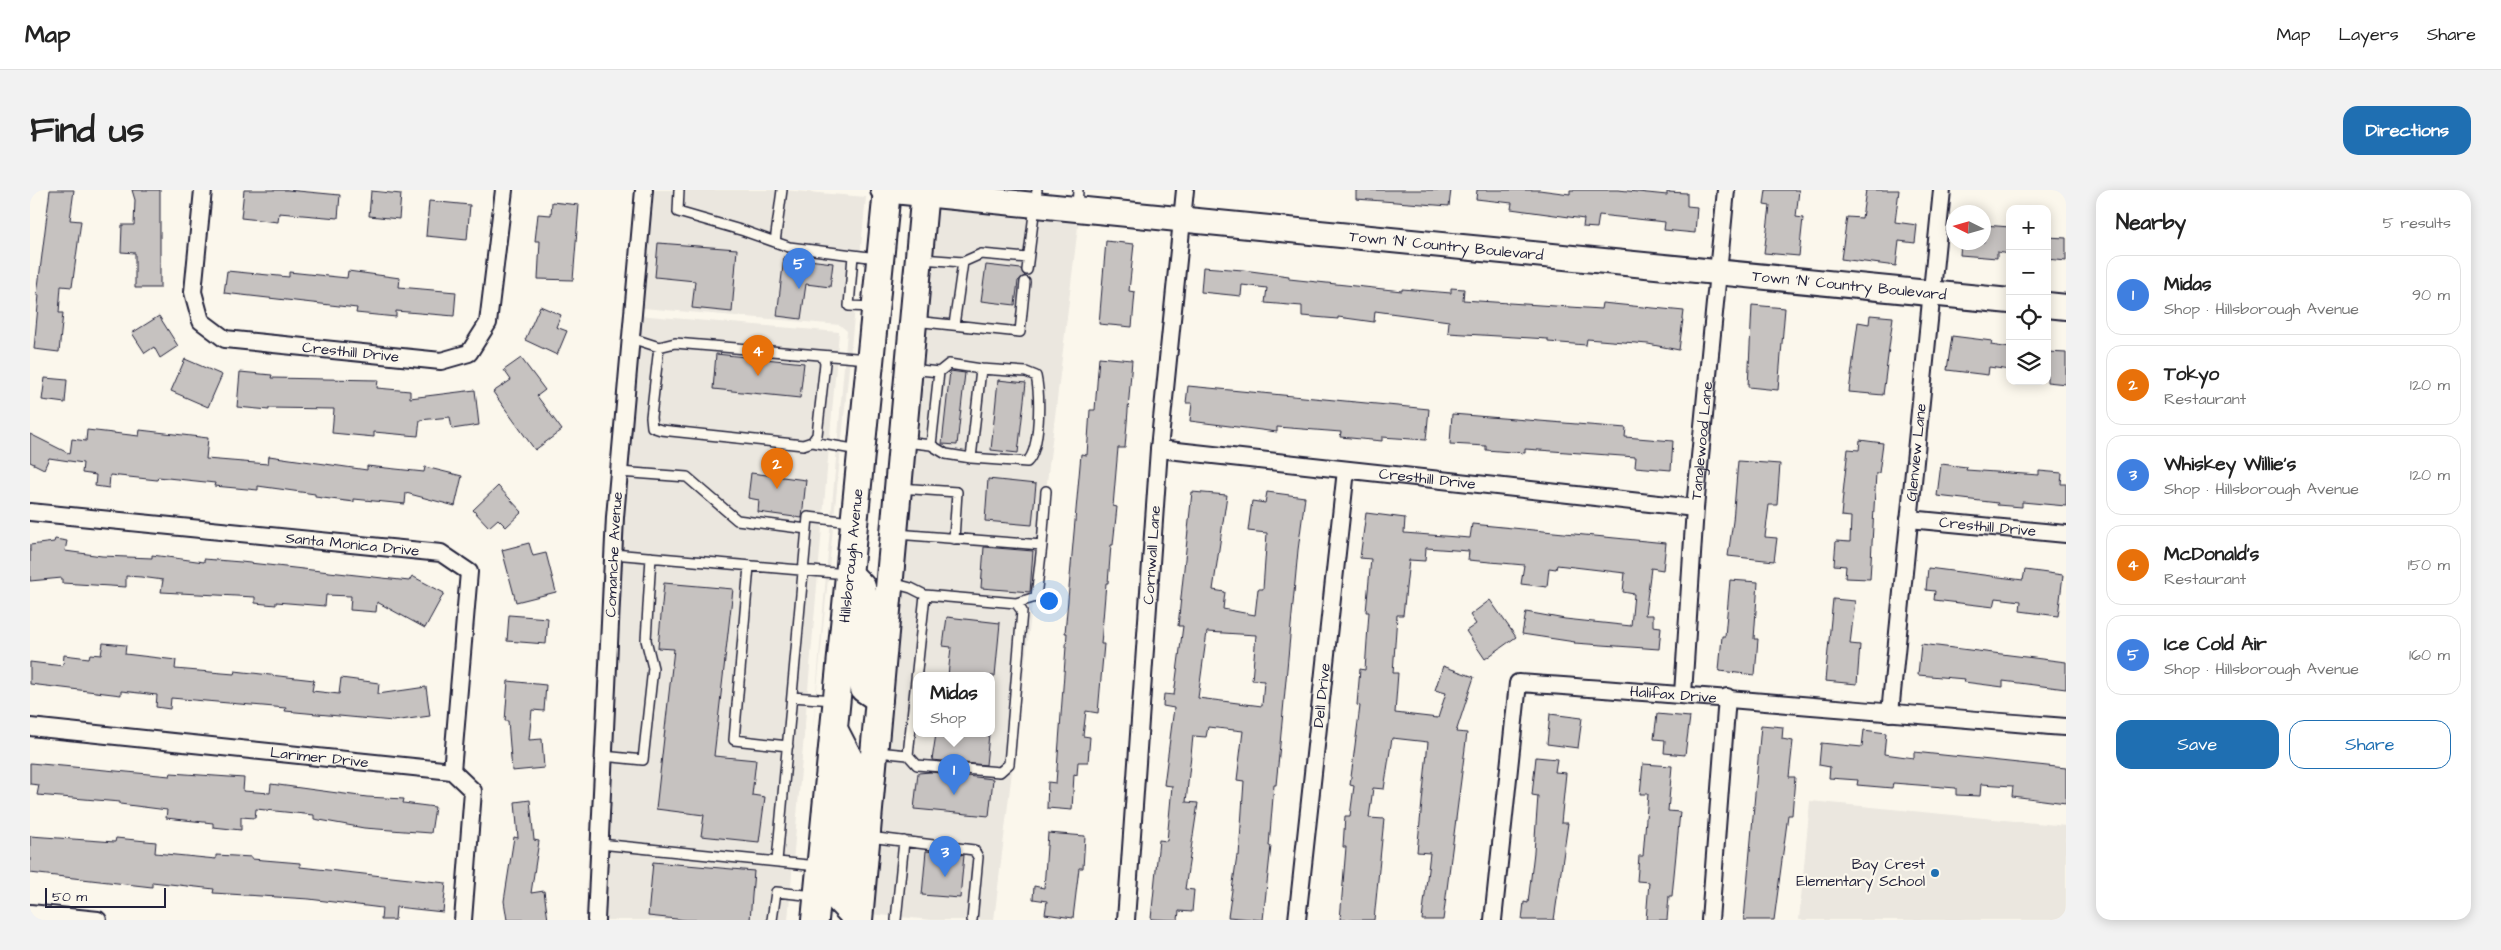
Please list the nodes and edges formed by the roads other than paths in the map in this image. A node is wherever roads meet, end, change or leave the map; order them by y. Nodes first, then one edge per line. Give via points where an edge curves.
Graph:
1 (203, 190) edge
2 (504, 190) edge
3 (644, 190) edge
4 (679, 190) edge
5 (782, 190) edge
6 (883, 190) edge
7 (887, 190) edge
8 (1185, 190) edge
9 (1726, 190) edge
10 (1942, 190) edge
11 (925, 192) edge
12 (1036, 198) edge
13 (1077, 200) edge
14 (1182, 220) junction
15 (774, 242) junction
16 (854, 255) junction
17 (880, 258) junction
18 (1028, 258) junction
19 (919, 259) junction
20 (963, 262) junction
21 (1027, 270) dead end
22 (1718, 272) junction
23 (1025, 282) dead end
24 (1931, 294) junction
25 (2006, 301) edge
26 (2051, 305) edge
27 (876, 307) junction
28 (2066, 307) edge
29 (913, 321) junction
30 (954, 326) junction
31 (631, 338) junction
32 (660, 346) junction
33 (822, 356) junction
34 (870, 359) junction
35 (909, 369) junction
36 (981, 369) junction
37 (939, 372) junction
38 (812, 442) junction
39 (902, 442) junction
40 (931, 445) junction
41 (1159, 449) junction
42 (861, 451) junction
43 (972, 458) junction
44 (1346, 470) junction
45 (619, 472) junction
46 (898, 488) junction
47 (1046, 491) dead end
48 (1695, 508) junction
49 (30, 512) edge
50 (1909, 519) junction
51 (855, 522) junction
52 (807, 529) junction
53 (894, 534) junction
54 (2066, 534) edge
55 (954, 539) junction
56 (1042, 546) junction
57 (613, 554) junction
58 (651, 557) junction
59 (749, 566) junction
60 (803, 570) junction
61 (850, 574) junction
62 (889, 582) junction
63 (925, 595) junction
64 (1016, 603) junction
65 (917, 672) edge
66 (1683, 694) junction
67 (792, 697) junction
68 (1727, 697) junction
69 (879, 699) junction
70 (837, 700) junction
71 (913, 708) edge
72 (1890, 713) junction
73 (30, 727) edge
74 (2066, 727) edge
75 (834, 729) junction
76 (788, 746) junction
77 (874, 751) junction
78 (908, 755) junction
79 (603, 756) junction
80 (452, 771) junction
81 (866, 837) junction
82 (904, 841) junction
83 (600, 844) junction
84 (777, 862) junction
85 (821, 866) junction
86 (817, 908) edge
87 (30, 913) edge
88 (98, 920) edge
89 (463, 920) edge
90 (596, 920) edge
91 (772, 920) edge
92 (858, 920) edge
93 (896, 920) edge
94 (972, 920) edge
95 (1126, 920) edge
96 (1297, 920) edge
97 (1493, 920) edge
98 (1710, 920) edge

1 - 2 street, Cresthill Drive via 193,292 201,321 226,339 441,361 469,353 488,323
3 - 31 street, Comanche Avenue
4 - 15 lane via 678,212
5 - 15 lane
6 - 7 street, Town 'N' Country Boulevard
7 - 11 street, Town 'N' Country Boulevard
7 - 17 main road, Hillsborough Avenue
8 - 14 street, Cornwall Lane
9 - 22 street, Tanglewood Lane
10 - 24 street, Glenview Lane
11 - 12 street, Town 'N' Country Boulevard
11 - 19 main road
12 - 13 street, Town 'N' Country Boulevard
12 - 18 lane
13 - 14 street, Town 'N' Country Boulevard
14 - 22 street, Town 'N' Country Boulevard
14 - 41 street, Cornwall Lane
15 - 16 lane via 789,247
16 - 17 lane
16 - 27 lane via 849,306
17 - 27 main road, Hillsborough Avenue
18 - 20 lane via 981,254
18 - 21 lane
19 - 20 lane
19 - 29 main road
20 - 30 lane
22 - 24 street, Town 'N' Country Boulevard
22 - 48 street, Tanglewood Lane
23 - 30 lane via 1020,332
24 - 25 street, Town 'N' Country Boulevard
24 - 50 street, Glenview Lane
26 - 28 street
27 - 34 main road, Hillsborough Avenue
29 - 30 lane
29 - 35 main road
31 - 32 lane
31 - 45 street, Comanche Avenue
32 - 33 lane via 675,343
32 - 38 lane via 652,427 803,445
33 - 34 lane
33 - 38 lane via 825,363 817,435
34 - 42 main road, Hillsborough Avenue
35 - 37 lane
35 - 39 main road
36 - 37 lane via 949,364
36 - 43 lane
36 - 43 lane via 1026,372 1036,376 1039,388 1035,446 1032,458 1027,462
37 - 40 lane
38 - 42 lane
39 - 40 lane
39 - 46 main road
40 - 43 lane via 946,454
41 - 44 street, Cresthill Drive
41 - 95 street, Cornwall Lane
42 - 51 main road, Hillsborough Avenue
44 - 48 street, Cresthill Drive
44 - 96 street, Dell Drive
45 - 52 lane via 687,477 737,520
45 - 57 street, Comanche Avenue
46 - 53 main road
46 - 55 lane via 957,492
47 - 56 lane
48 - 66 street, Tanglewood Lane
49 - 80 street, Santa Monica Drive via 441,553 469,572
50 - 54 street, Cresthill Drive
50 - 72 street, Glenview Lane
51 - 52 lane via 808,517
51 - 61 main road, Hillsborough Avenue
52 - 60 lane
53 - 55 lane
53 - 62 main road
55 - 56 lane
56 - 64 lane via 1036,597
57 - 58 lane
57 - 79 street, Comanche Avenue
58 - 59 lane
58 - 79 lane via 646,640 653,668 643,760
59 - 60 lane
59 - 76 lane via 734,740
60 - 61 lane
60 - 67 lane
61 - 69 main road via 862,587 865,603 864,689
61 - 70 main road, Hillsborough Avenue
62 - 63 lane
62 - 69 main road
63 - 64 lane
63 - 65 lane
64 - 78 lane via 1022,611 1009,764 1000,772 917,765
66 - 68 street, Halifax Drive
66 - 97 street, Halifax Drive via 1518,682
67 - 70 lane
67 - 76 lane
68 - 72 street, Halifax Drive
68 - 98 street
69 - 77 main road
70 - 75 main road, Hillsborough Avenue
71 - 78 lane
72 - 74 street, Halifax Drive
73 - 80 street, Larimer Drive
75 - 85 main road, Hillsborough Avenue
75 - 92 main road via 851,762 839,900
76 - 84 lane
77 - 78 lane
77 - 81 main road
79 - 83 street, Comanche Avenue
80 - 89 street via 473,791
81 - 82 lane
81 - 92 main road
82 - 93 lane
82 - 94 lane via 974,850 978,857
83 - 84 lane
83 - 90 street, Comanche Avenue
84 - 85 lane
85 - 86 main road, Hillsborough Avenue
86 - 91 lane via 776,892
87 - 88 street

